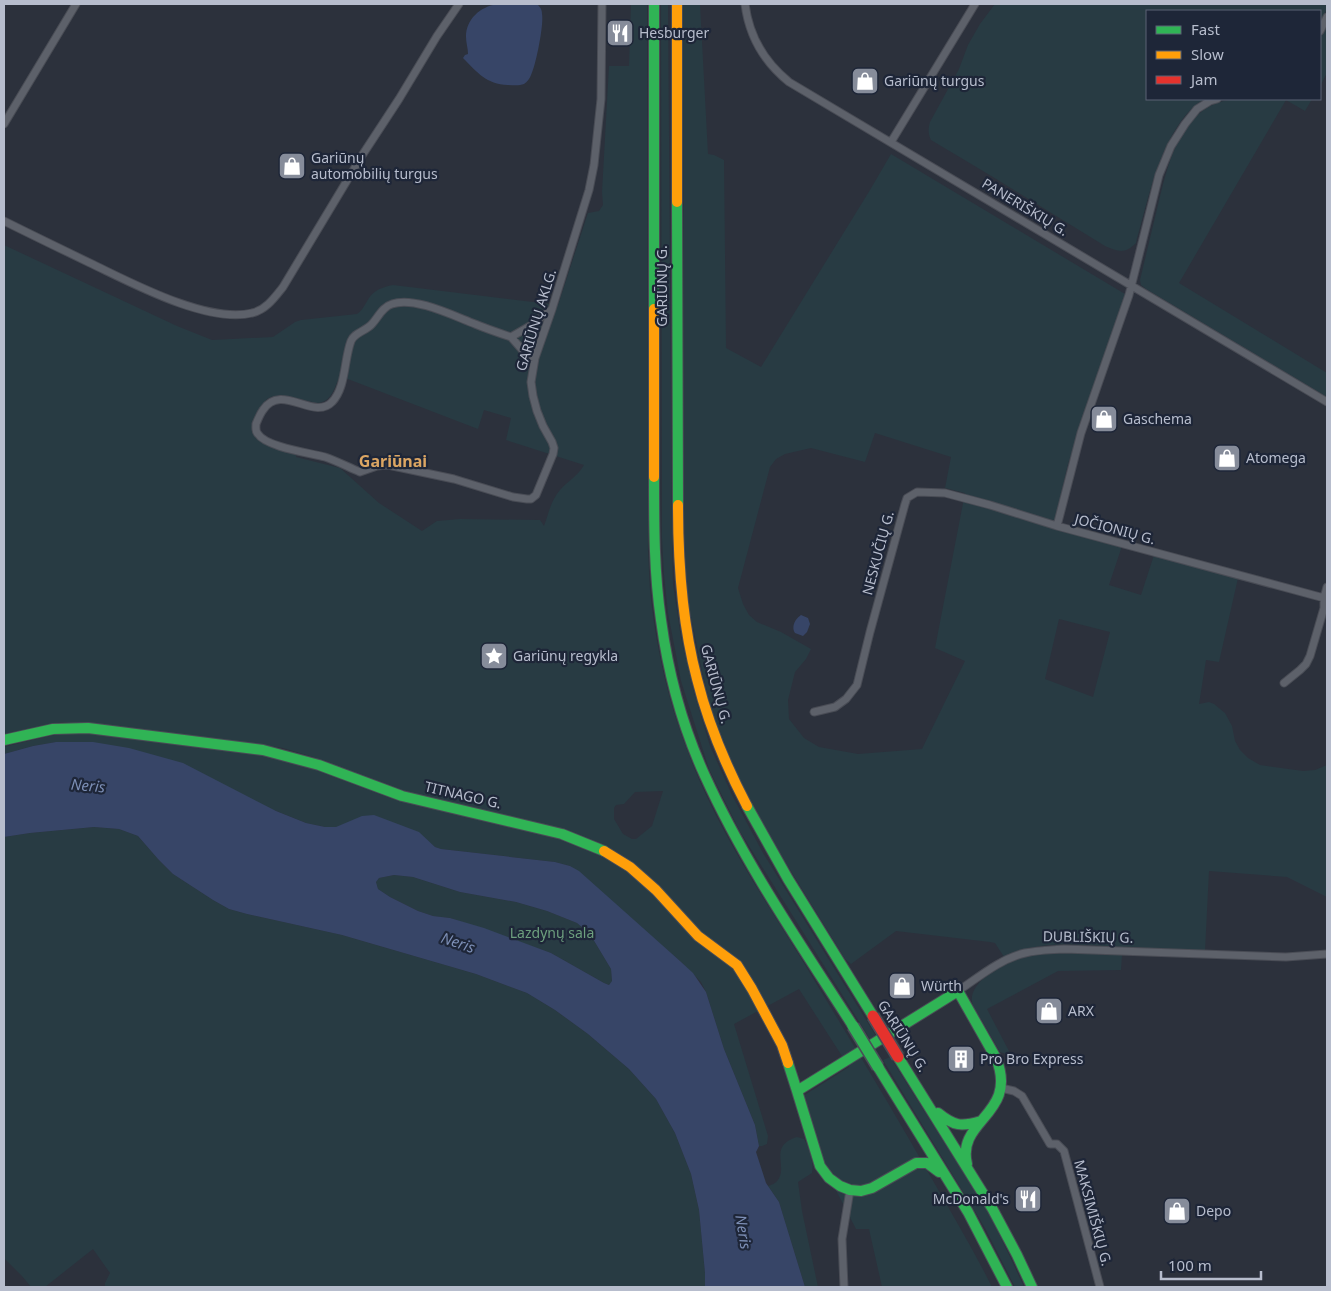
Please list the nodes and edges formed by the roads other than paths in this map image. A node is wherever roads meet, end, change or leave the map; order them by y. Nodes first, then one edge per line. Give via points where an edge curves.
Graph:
1 (76, 4) edge
2 (460, 4) edge
3 (602, 4) edge
4 (654, 4) edge
5 (677, 4) edge
6 (745, 4) edge
7 (975, 4) edge
8 (1327, 18) edge
9 (1321, 29) edge
10 (1214, 100) edge
11 (4, 124) edge
12 (892, 142) junction
13 (4, 221) edge
14 (1132, 286) junction
15 (552, 309) junction
16 (511, 337) junction
17 (535, 358) junction
18 (1327, 402) edge
19 (1057, 526) junction
20 (1327, 587) edge
21 (1324, 598) junction
22 (1284, 683) dead end
23 (814, 712) dead end
24 (4, 740) edge
25 (1327, 954) edge
26 (958, 991) junction
27 (1001, 1088) junction
28 (797, 1091) junction
29 (928, 1105) junction
30 (980, 1121) junction
31 (913, 1125) junction
32 (967, 1167) junction
33 (898, 1172) junction
34 (948, 1180) junction
35 (850, 1190) junction
36 (844, 1287) edge
37 (1007, 1287) edge
38 (1032, 1287) edge
39 (1100, 1287) edge

1 - 11 street
2 - 13 street via 283,286 264,308 253,313 230,314 176,302
3 - 15 street, GARIŪNŲ AKLG. via 601,100 594,165
4 - 31 main road, GARIŪNŲ G., bridge via 655,550 668,658 691,740 718,804 756,873
5 - 29 main road, GARIŪNŲ G., bridge via 678,529 686,631 694,667 702,700 737,790 780,866
6 - 12 street, PANERIŠKIŲ G. via 752,34 776,71
7 - 12 street
8 - 9 street
10 - 14 street, JOČIONIŲ G. via 1197,109 1171,146 1159,175
12 - 14 street, PANERIŠKIŲ G.
14 - 18 street, PANERIŠKIŲ G.
14 - 19 street, JOČIONIŲ G. via 1081,433
15 - 16 street
15 - 17 street, GARIŪNŲ AKLG.
16 - 17 street via 525,353
16 - 17 street, GARIŪNŲ AKLG. via 419,304 393,304 353,337 342,382 332,402 320,408 287,400 270,401 258,419 256,433 294,451 326,458 360,472 388,466 531,499 536,495 554,448 532,396
19 - 21 street, JOČIONIŲ G.
19 - 23 street, NESKUČIŲ G. via 945,494 912,494 905,504 857,685 835,707
20 - 21 street
21 - 22 street via 1310,656 1306,664
24 - 28 main road, TITNAGO G. via 53,729 88,728 263,750 319,765 402,796 547,830 593,846 637,873 698,936 736,964 782,1045
25 - 26 street, DUBLIŠKIŲ G. via 1286,957 1048,950 1012,957
26 - 27 main road via 999,1064
26 - 28 main road, DUBLIŠKIŲ G.
27 - 30 main road via 996,1103
27 - 39 street, MAKSIMIŠKIŲ G. via 1022,1096 1050,1144 1058,1144 1064,1151
28 - 35 main road, TITNAGO G. via 820,1166 834,1182
29 - 30 main road via 953,1124 964,1126
29 - 32 main road, GARIŪNŲ G.
30 - 32 main road via 966,1144
31 - 33 main road via 919,1152
31 - 34 main road, GARIŪNŲ G.
32 - 38 main road, GARIŪNŲ G. via 1013,1246
33 - 34 main road via 916,1163 927,1163
33 - 35 main road via 872,1188
34 - 37 main road, GARIŪNŲ G. via 981,1234
35 - 36 street via 842,1239

